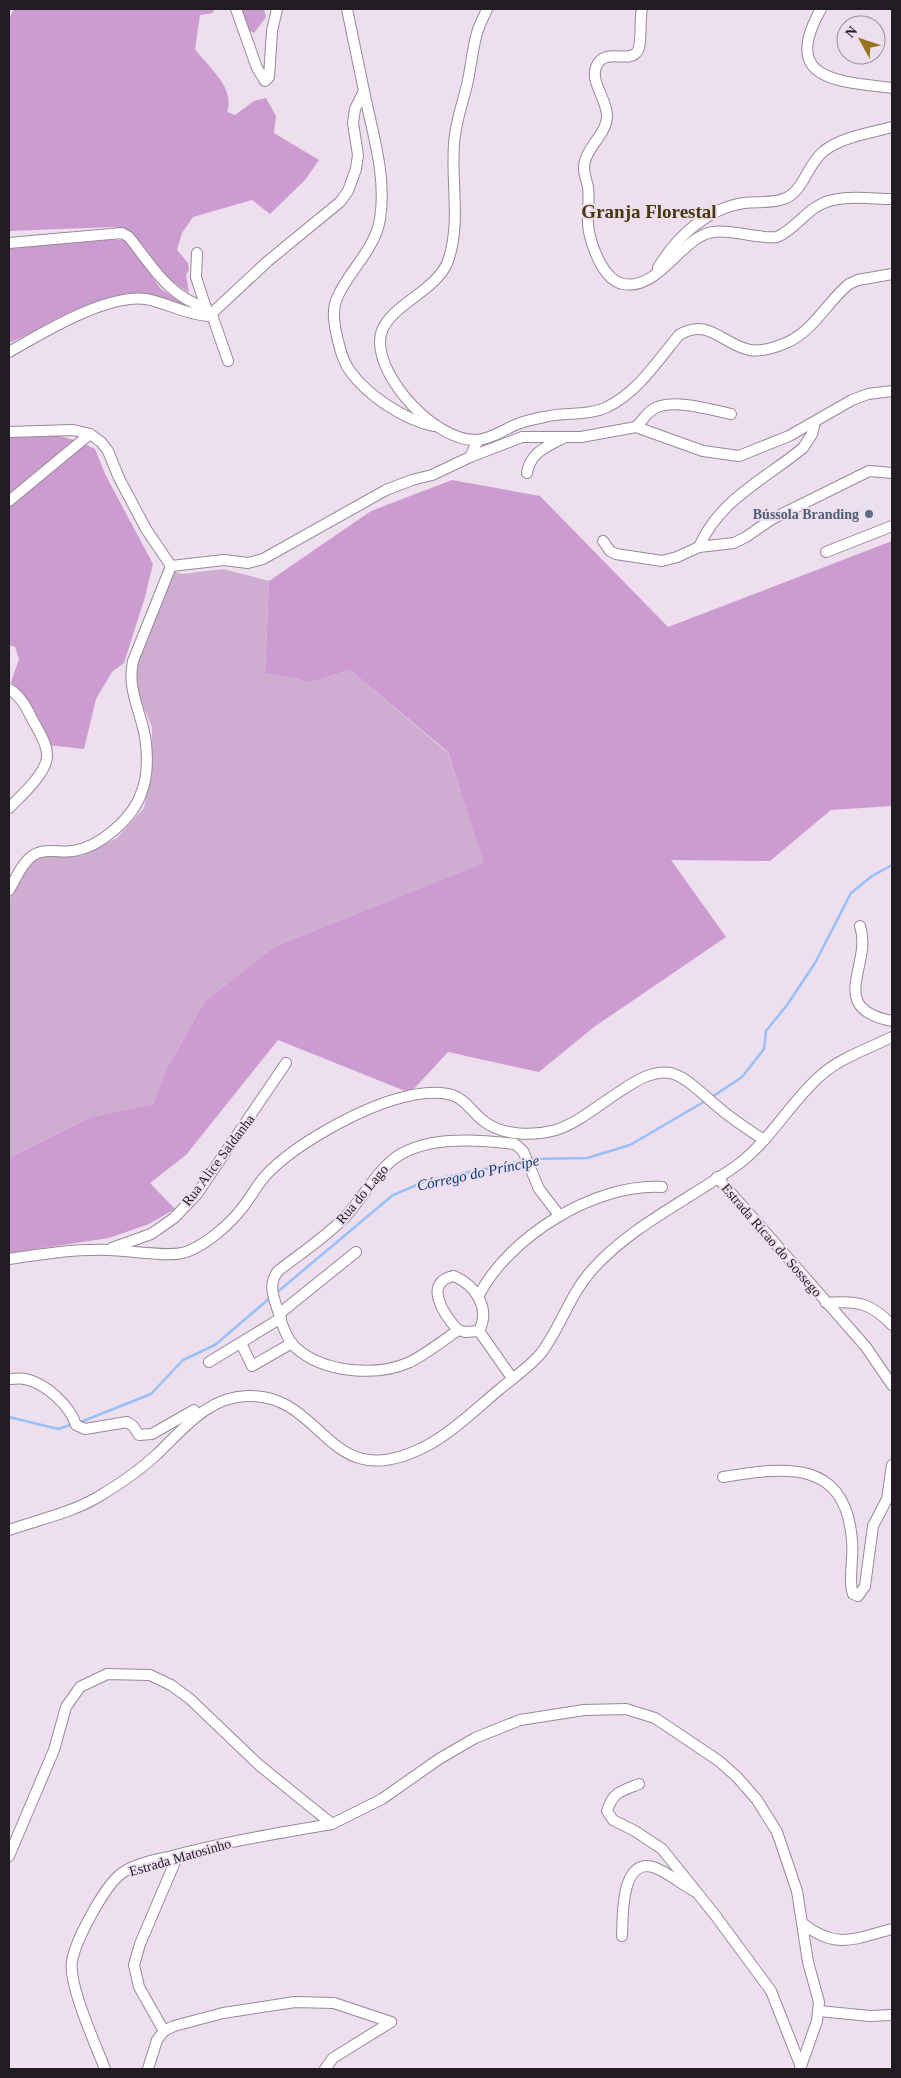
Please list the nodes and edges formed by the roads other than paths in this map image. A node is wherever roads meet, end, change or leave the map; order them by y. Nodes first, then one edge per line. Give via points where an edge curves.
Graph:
1 (236, 9) edge
2 (277, 9) edge
3 (346, 9) edge
4 (487, 9) edge
5 (642, 9) edge
6 (820, 9) edge
7 (892, 88) edge
8 (364, 92) junction
9 (892, 127) edge
10 (892, 199) edge
11 (9, 243) edge
12 (197, 253) dead end
13 (892, 274) edge
14 (654, 276) junction
15 (209, 313) junction
16 (9, 352) edge
17 (228, 361) dead end
18 (892, 391) edge
19 (731, 414) dead end
20 (815, 422) junction
21 (434, 426) junction
22 (636, 427) junction
23 (9, 432) edge
24 (90, 434) junction
25 (566, 437) junction
26 (478, 440) junction
27 (470, 457) junction
28 (527, 473) dead end
29 (892, 473) edge
30 (9, 501) edge
31 (892, 526) edge
32 (603, 541) dead end
33 (699, 547) junction
34 (826, 552) dead end
35 (171, 566) junction
36 (9, 689) edge
37 (9, 808) edge
38 (9, 890) edge
39 (860, 926) dead end
40 (892, 1021) edge
41 (892, 1037) edge
42 (286, 1063) dead end
43 (764, 1140) junction
44 (717, 1177) junction
45 (662, 1187) dead end
46 (559, 1215) junction
47 (106, 1250) junction
48 (356, 1252) dead end
49 (9, 1259) edge
50 (478, 1297) junction
51 (826, 1303) junction
52 (280, 1316) junction
53 (892, 1325) edge
54 (458, 1330) junction
55 (479, 1331) junction
56 (241, 1343) junction
57 (292, 1343) junction
58 (209, 1362) dead end
59 (512, 1378) junction
60 (9, 1379) edge
61 (892, 1385) edge
62 (214, 1404) junction
63 (892, 1464) edge
64 (722, 1477) dead end
65 (9, 1530) edge
66 (639, 1784) dead end
67 (332, 1824) junction
68 (178, 1855) junction
69 (9, 1856) edge
70 (699, 1894) junction
71 (802, 1923) junction
72 (892, 1929) edge
73 (622, 1936) dead end
74 (819, 2011) junction
75 (892, 2015) edge
76 (164, 2031) junction
77 (800, 2068) edge
78 (105, 2069) edge
79 (148, 2069) edge
80 (325, 2069) edge

1 - 2 street via 257,68 265,81 269,77
3 - 8 street
4 - 21 street via 477,32 456,126 455,230 448,261 438,279 395,312 384,326 379,340 382,362 394,384
5 - 14 street via 637,53 604,58 597,64 594,73 607,116 605,127 585,161 584,174 588,187 590,233 605,271 623,284
6 - 7 street via 809,29 806,49 813,67 827,77
8 - 15 street via 355,109 353,123 358,155 348,191 340,202
8 - 21 street via 382,184 380,220 370,247 336,299 335,327 341,353 350,371 382,402 421,423
9 - 14 street via 824,150 788,198 726,207 708,214 682,237 662,260
10 - 14 street via 827,201 777,237 712,232 700,236
11 - 15 street via 122,233 129,237 175,293
12 - 15 street via 196,277
13 - 26 street via 849,284 808,329 776,347 750,350 702,329 689,329 679,335 633,387 607,407 545,416
15 - 16 street via 193,315 148,300 127,298 94,308
15 - 17 street
18 - 20 street via 852,400
19 - 22 street via 666,405 652,410
20 - 22 street via 772,444 739,456 703,451
20 - 33 street via 803,448 722,510 705,532
21 - 26 street via 450,435
22 - 25 street
23 - 24 street via 73,430
24 - 30 street
24 - 35 street via 108,451 146,530
25 - 27 street via 522,436
25 - 28 street via 533,456
26 - 27 street
27 - 35 street via 432,475 386,490 263,559 248,563 224,560
29 - 33 street via 869,471 772,519 746,537
31 - 34 street
32 - 33 street via 616,554 662,561
35 - 38 street via 130,675 132,695 143,726 147,769 135,807 116,828 91,846 73,851 43,851 33,856 23,865
36 - 37 street via 26,707 47,755 43,768
39 - 40 street via 864,938 855,979 857,998 864,1012
41 - 43 street via 837,1063 819,1076
42 - 47 street, Rua Alice Saldanha via 197,1194 174,1218 150,1234
43 - 44 street
43 - 47 street via 678,1074 655,1073 640,1078 557,1130 525,1134 498,1129 484,1122 454,1095 441,1093 400,1098 323,1133 285,1157 264,1177 242,1209 206,1241 186,1252 174,1255
44 - 51 street, Estrada Ricao do Sossego
44 - 59 street via 616,1246 572,1297 540,1355
45 - 46 street via 647,1186 593,1199
46 - 50 street via 501,1263 487,1279
46 - 52 street, Rua do Lago via 539,1189 523,1151 515,1144 434,1142 412,1147 390,1162 332,1229 278,1271 272,1280
47 - 49 street via 44,1253
48 - 52 street
50 - 54 street via 471,1285 454,1276 438,1284 436,1293 441,1306
50 - 55 street via 484,1317
51 - 53 street via 862,1303 880,1312
51 - 61 street, Estrada Ricao do Sossego via 866,1347
52 - 56 street
52 - 57 street
54 - 55 street
54 - 57 street via 410,1362 387,1369 333,1367 312,1359
55 - 59 street
56 - 57 street via 252,1366
56 - 58 street
59 - 62 street via 431,1444 402,1456 374,1462 354,1458 290,1407 275,1399 248,1396 227,1398
60 - 62 street via 26,1379 43,1387 70,1410 75,1422 85,1429 127,1422 139,1435 152,1434 199,1407
62 - 65 street via 187,1423 141,1469 95,1499
63 - 64 street via 886,1499 873,1526 865,1586 858,1596 851,1587 852,1538 835,1488 809,1473 769,1470
66 - 70 street via 618,1793 611,1799 607,1811 613,1820 662,1849
67 - 68 street, Estrada Matosinho via 223,1843
67 - 69 street via 259,1765 171,1685 150,1675 107,1674 80,1687 66,1707 54,1750
67 - 71 street, Estrada Matosinho via 382,1799 475,1738 520,1720 584,1710 626,1709 656,1718 719,1761 757,1800 777,1832 789,1863
68 - 76 street via 134,1965 139,1987
68 - 78 street, Estrada Matosinho via 123,1872 110,1884 72,1962 74,1983
70 - 73 street via 652,1867 641,1868 631,1876 623,1892
70 - 77 street via 772,1991
71 - 72 street via 817,1935 843,1941
71 - 74 street, Estrada Matosinho
74 - 75 street
74 - 77 street
76 - 79 street via 157,2040
76 - 80 street via 223,2013 294,2002 334,2003 391,2022 334,2058

